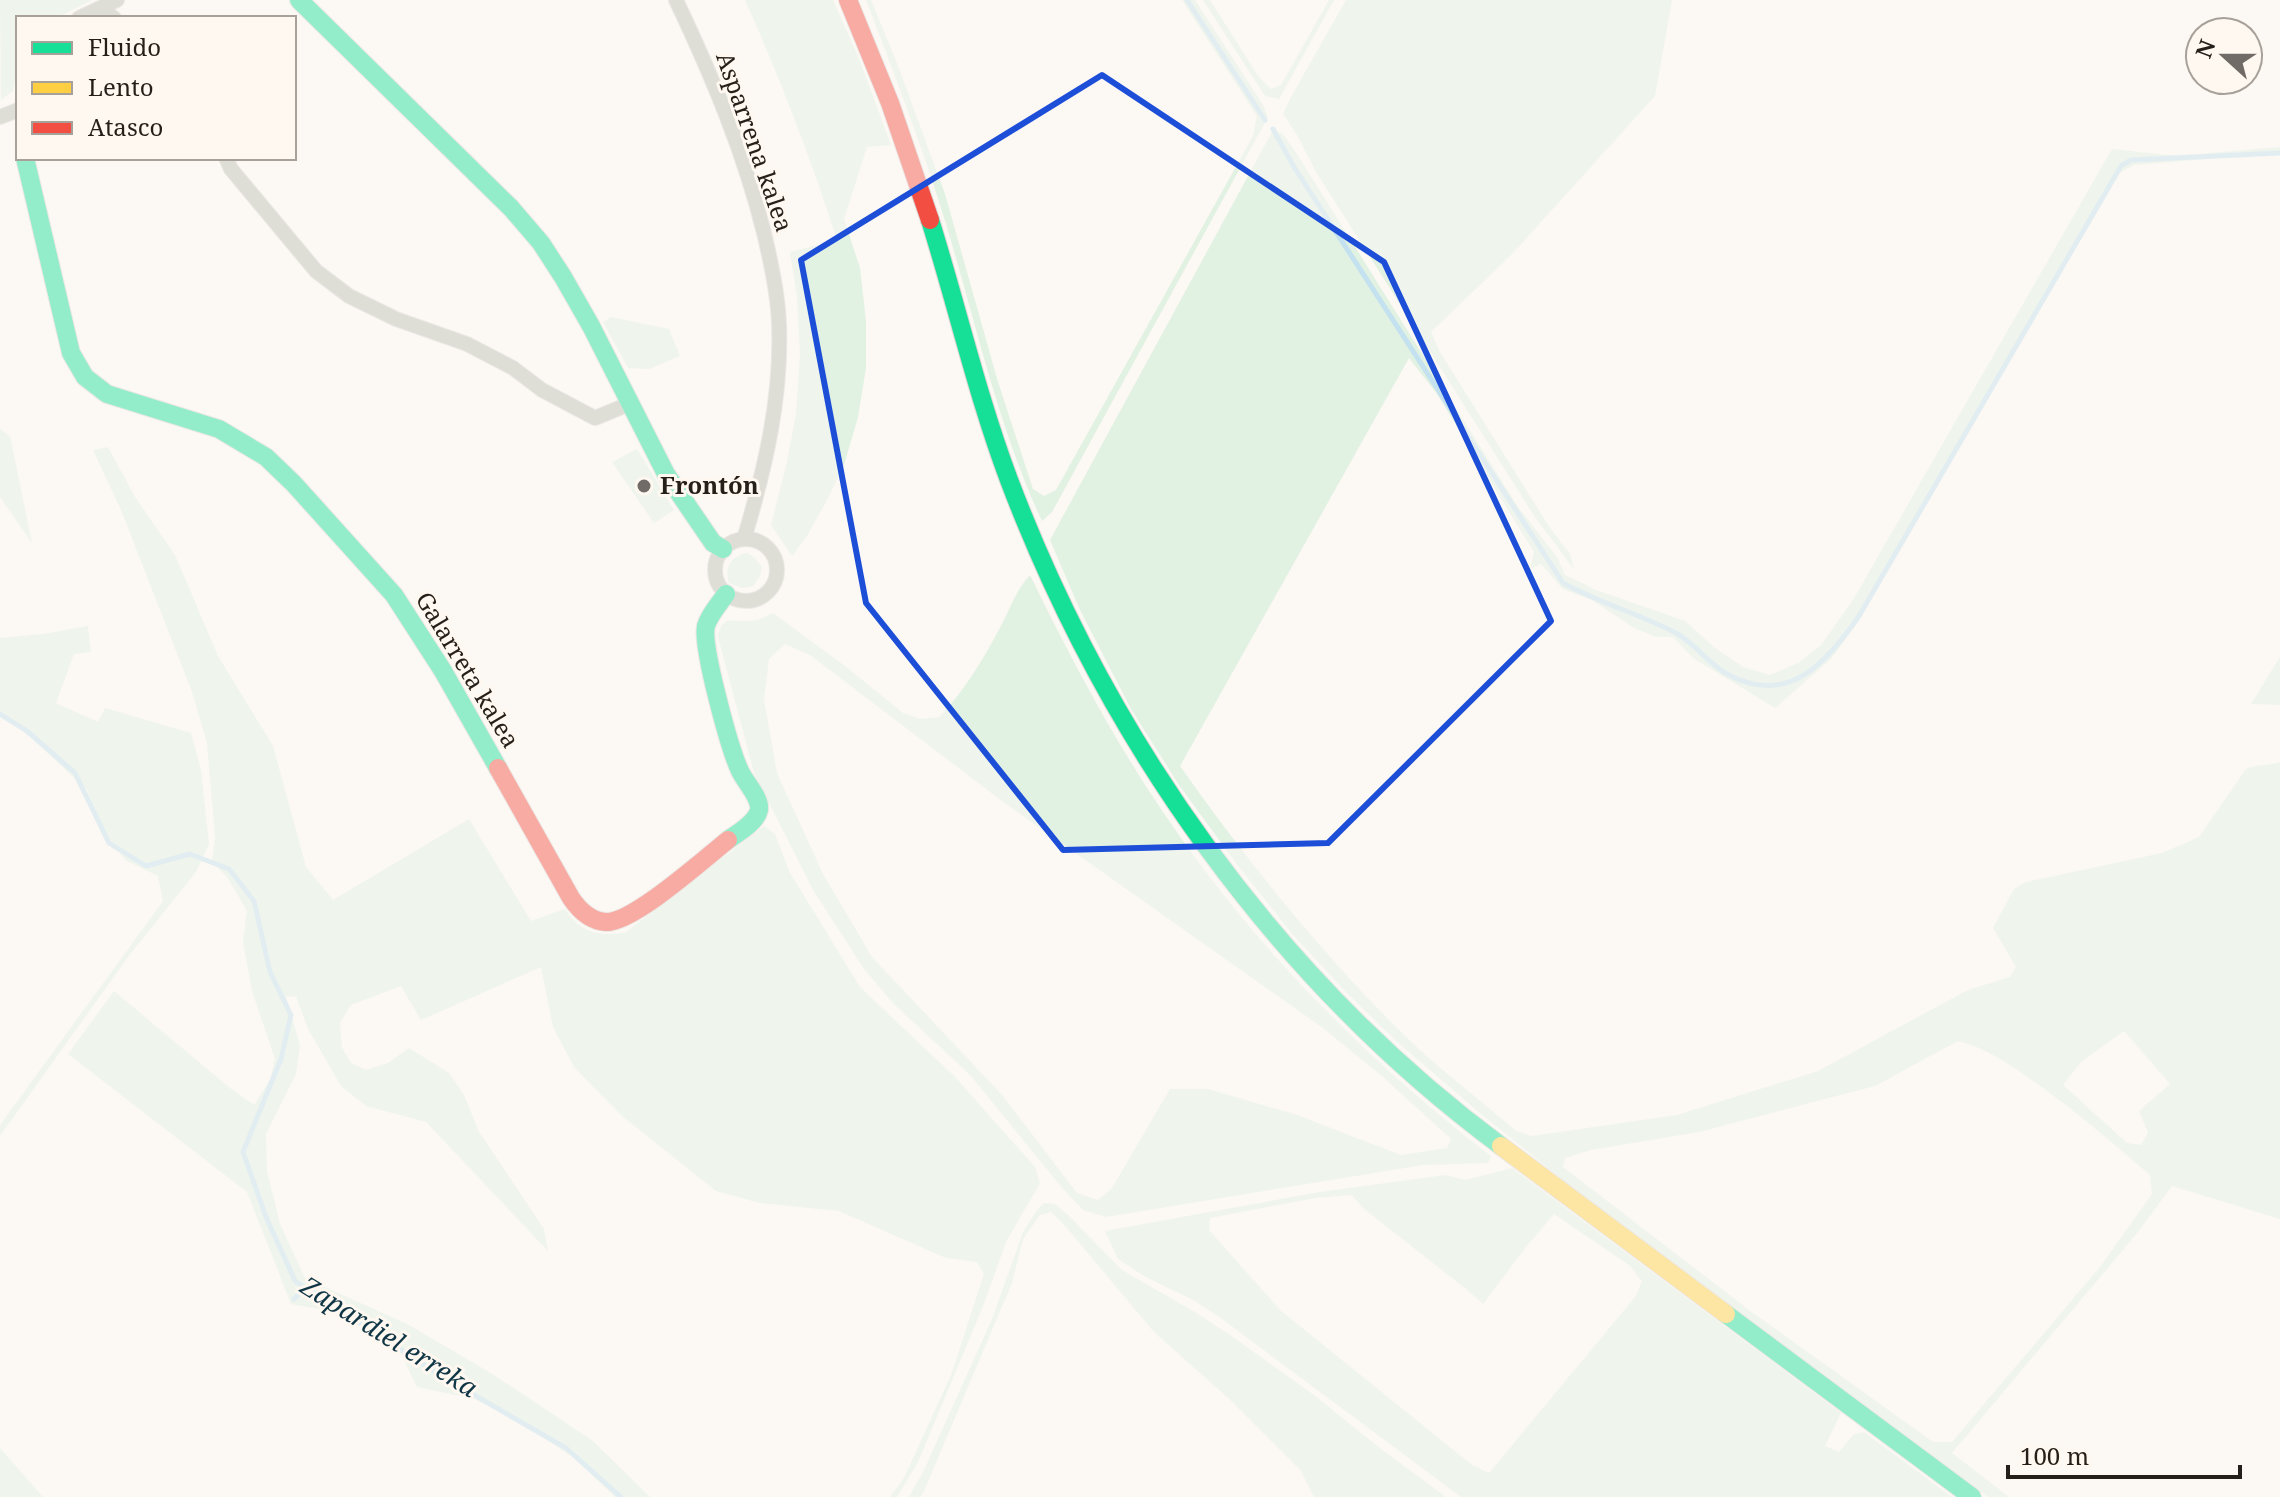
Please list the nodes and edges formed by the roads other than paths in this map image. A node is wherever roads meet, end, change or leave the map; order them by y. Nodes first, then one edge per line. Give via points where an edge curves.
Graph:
1 (117, 0) edge
2 (676, 0) edge
3 (848, 0) edge
4 (310, 4) edge
5 (100, 8) junction
6 (83, 16) edge
7 (111, 16) edge
8 (25, 160) edge
9 (227, 160) edge
10 (629, 404) junction
11 (744, 539) junction
12 (723, 549) junction
13 (726, 594) junction
14 (1972, 1497) edge

1 - 5 street
2 - 11 street, Asparrena kalea via 726,111 755,196 778,311 773,420
3 - 14 street via 927,208 991,430 1037,551 1094,671 1159,779 1228,877 1334,997 1470,1123
4 - 10 street via 541,243 591,326
5 - 6 street
5 - 7 street
8 - 13 street, Galarreta kalea via 77,370 107,394 219,429 266,457 294,484 394,595 580,911 604,921 616,921 650,902 759,811 732,749 705,645 706,624
9 - 10 street via 316,271 349,296 467,344 595,418
10 - 12 street via 666,474 713,543
11 - 12 street
11 - 13 street via 770,551 776,573 772,586 751,601
12 - 13 street via 715,572

